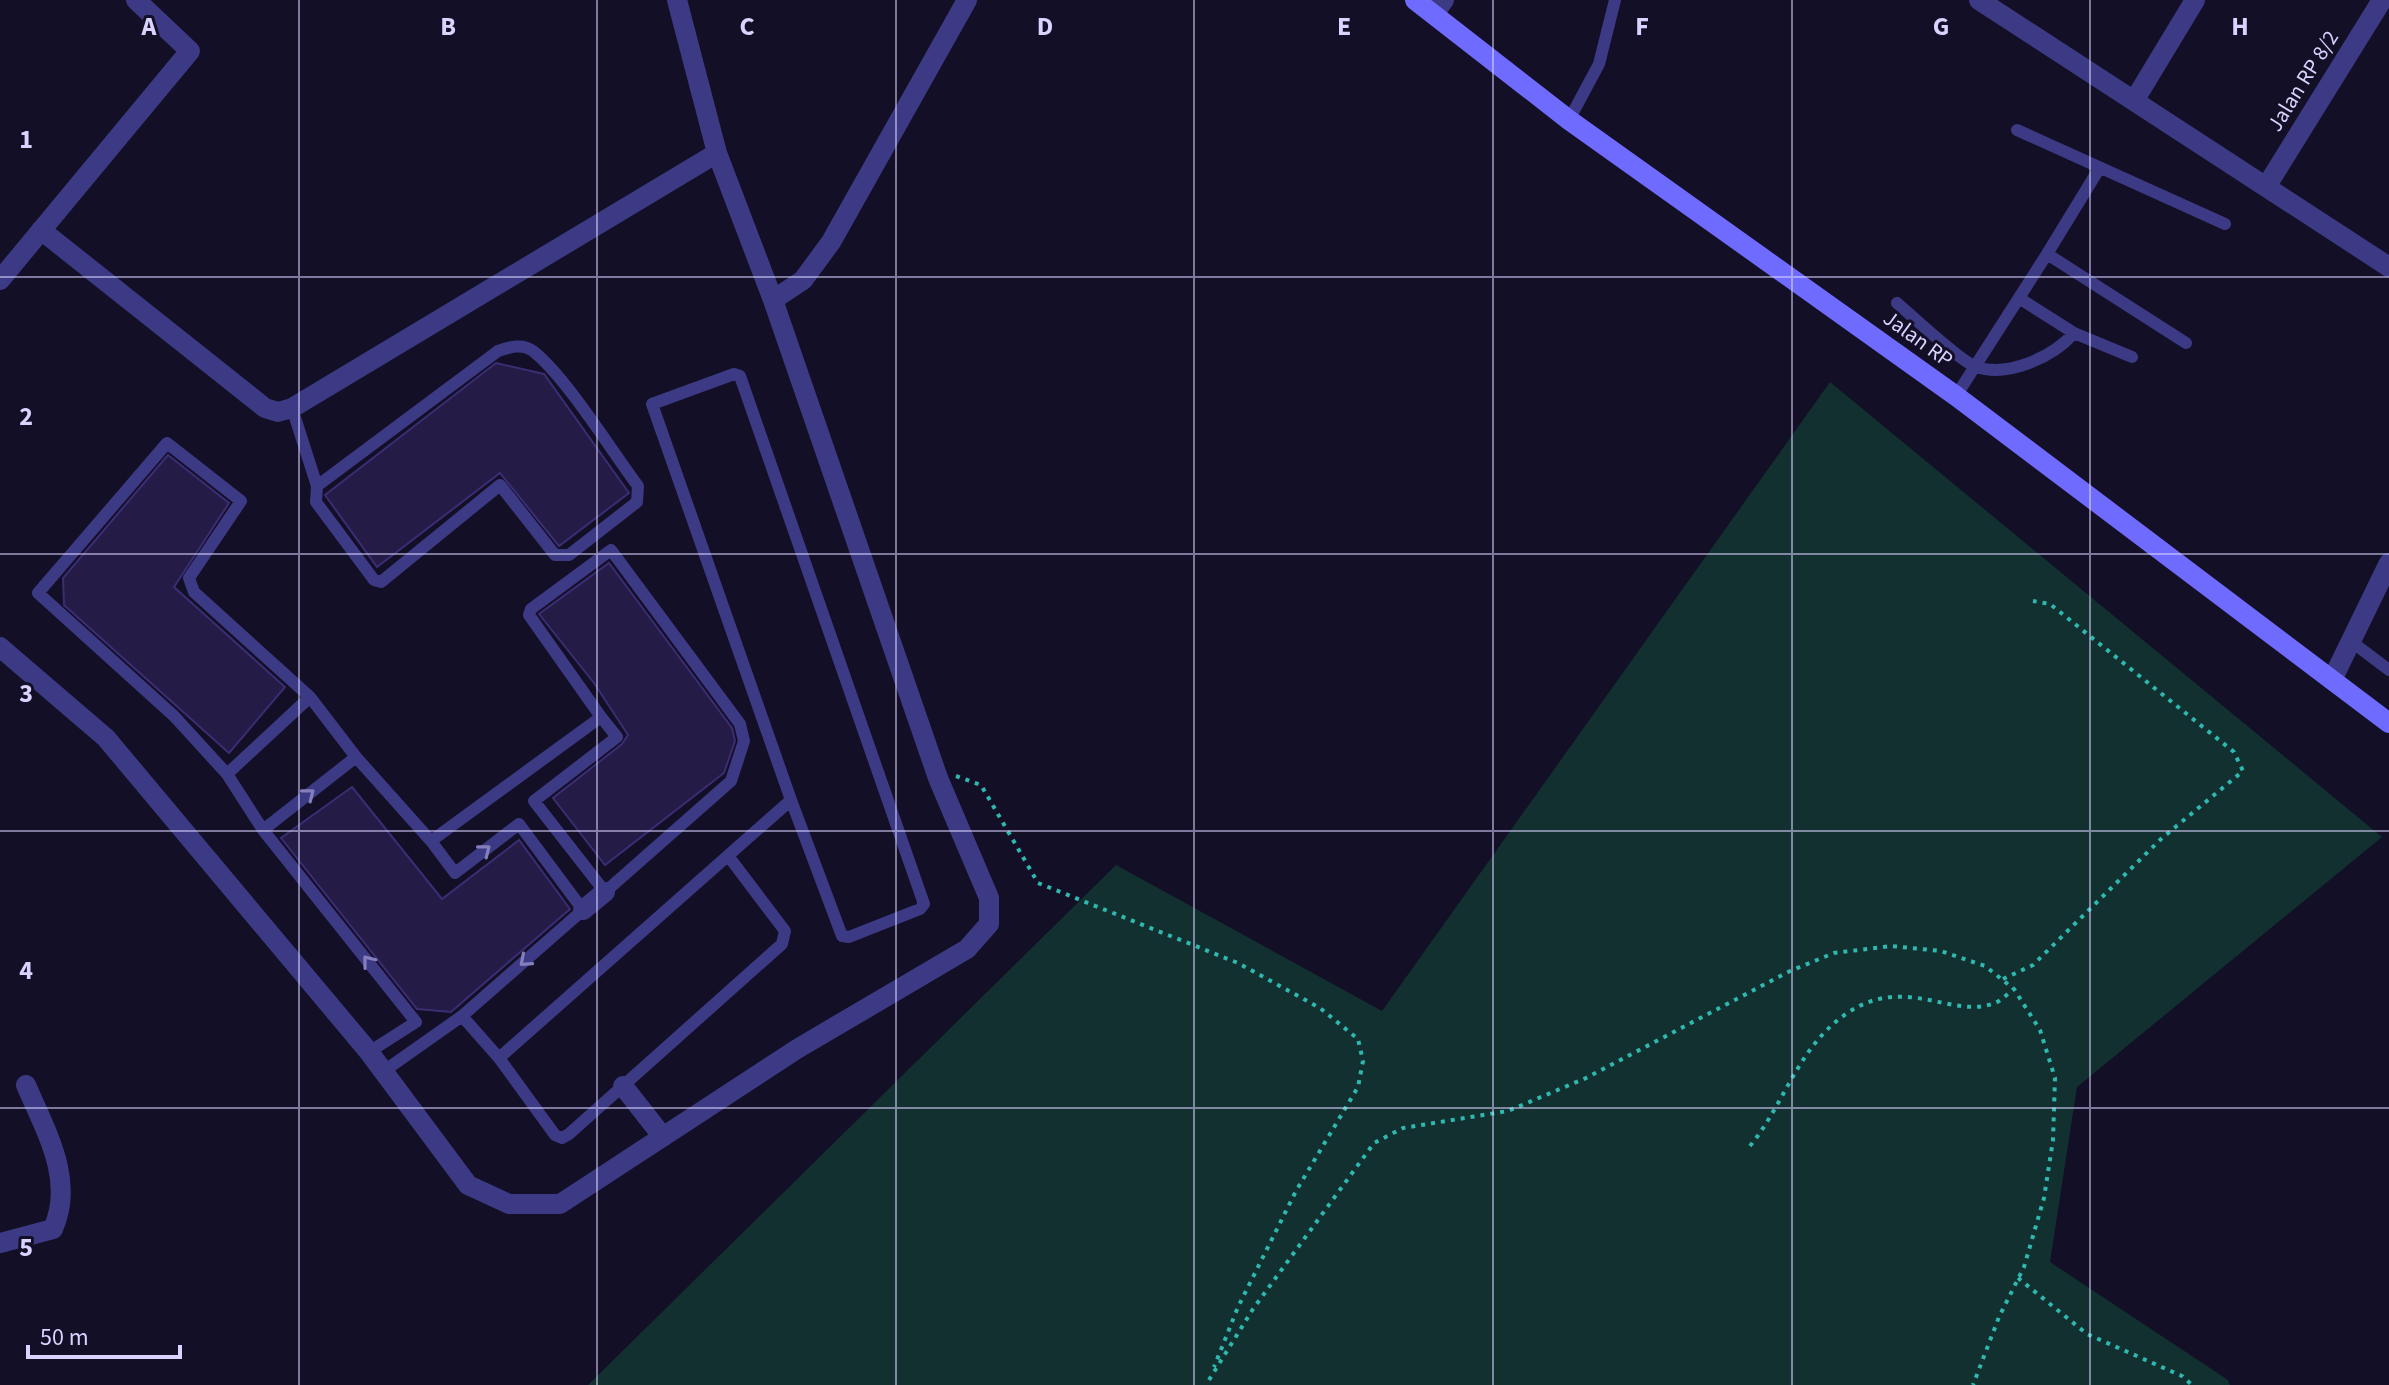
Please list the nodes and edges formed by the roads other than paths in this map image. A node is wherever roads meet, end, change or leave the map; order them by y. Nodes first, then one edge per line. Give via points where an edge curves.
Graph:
1 (136, 0) edge
2 (677, 0) edge
3 (967, 0) edge
4 (1415, 0) edge
5 (1615, 0) edge
6 (1979, 0) edge
7 (2195, 0) edge
8 (2382, 0) edge
9 (1439, 7) edge
10 (2010, 8) edge
11 (2134, 101) junction
12 (1569, 120) junction
13 (2017, 130) dead end
14 (717, 153) junction
15 (2099, 169) junction
16 (2266, 187) junction
17 (2225, 224) dead end
18 (41, 230) junction
19 (2047, 254) junction
20 (2389, 267) edge
21 (0, 280) edge
22 (2019, 298) junction
23 (773, 300) junction
24 (1897, 303) dead end
25 (2074, 333) junction
26 (2186, 343) dead end
27 (2132, 357) dead end
28 (1974, 366) junction
29 (1956, 396) junction
30 (292, 408) junction
31 (317, 486) junction
32 (2389, 563) edge
33 (2352, 642) junction
34 (0, 647) edge
35 (2389, 670) edge
36 (2332, 680) junction
37 (310, 697) junction
38 (601, 717) junction
39 (2389, 723) edge
40 (356, 757) junction
41 (227, 774) junction
42 (791, 800) junction
43 (263, 830) junction
44 (431, 841) junction
45 (729, 857) junction
46 (605, 892) junction
47 (583, 910) junction
48 (462, 1016) junction
49 (369, 1052) junction
50 (499, 1058) junction
51 (384, 1071) junction
52 (26, 1085) dead end
53 (623, 1086) junction
54 (663, 1137) junction
55 (0, 1243) edge

1 - 18 street via 190,51
2 - 14 street
3 - 23 street via 831,242 803,280
4 - 9 street, Jalan RP
5 - 12 lane via 1599,64
6 - 10 street
7 - 11 street
8 - 16 street, Jalan RP 8/2
9 - 12 street, Jalan RP
10 - 11 street
11 - 16 street
12 - 29 street, Jalan RP
13 - 15 lane
14 - 23 street
14 - 30 street
15 - 17 lane
15 - 19 lane
16 - 20 street
18 - 21 street
18 - 30 street via 265,408
19 - 22 lane
19 - 26 lane
22 - 25 lane
22 - 28 lane
23 - 54 street via 938,778 989,898 989,924 967,949 797,1049
24 - 28 lane
25 - 27 lane
25 - 28 lane via 2060,349 2015,369
28 - 29 lane
29 - 36 street, Jalan RP
30 - 31 lane
31 - 31 lane via 316,502 374,580 381,582 500,485 561,558 637,502 640,494 561,383 532,350 515,345 498,351
32 - 33 street
33 - 35 lane
33 - 36 street
34 - 49 street via 106,738
36 - 39 street, Jalan RP
37 - 40 lane
37 - 41 lane
37 - 41 lane via 194,592 189,578 241,501 171,445 163,445 38,593 174,716
38 - 44 lane
38 - 46 lane via 617,737 534,801
38 - 46 lane via 529,615 611,550 740,724 744,741 731,781
43 -> 40 lane
40 - 44 lane
41 - 43 lane
42 - 42 lane via 652,404 734,374 740,376 924,904 842,936
42 - 45 lane
49 -> 43 lane via 416,1022
44 -> 47 lane via 455,873 519,824
45 - 50 lane
45 - 53 lane via 786,937
46 - 47 street
47 -> 48 lane
48 - 50 lane
48 - 51 lane
49 - 51 street
50 - 53 lane via 562,1138
51 - 54 street via 468,1185 509,1204 560,1204
52 - 55 street via 56,1155 63,1207 53,1229
53 - 54 street

